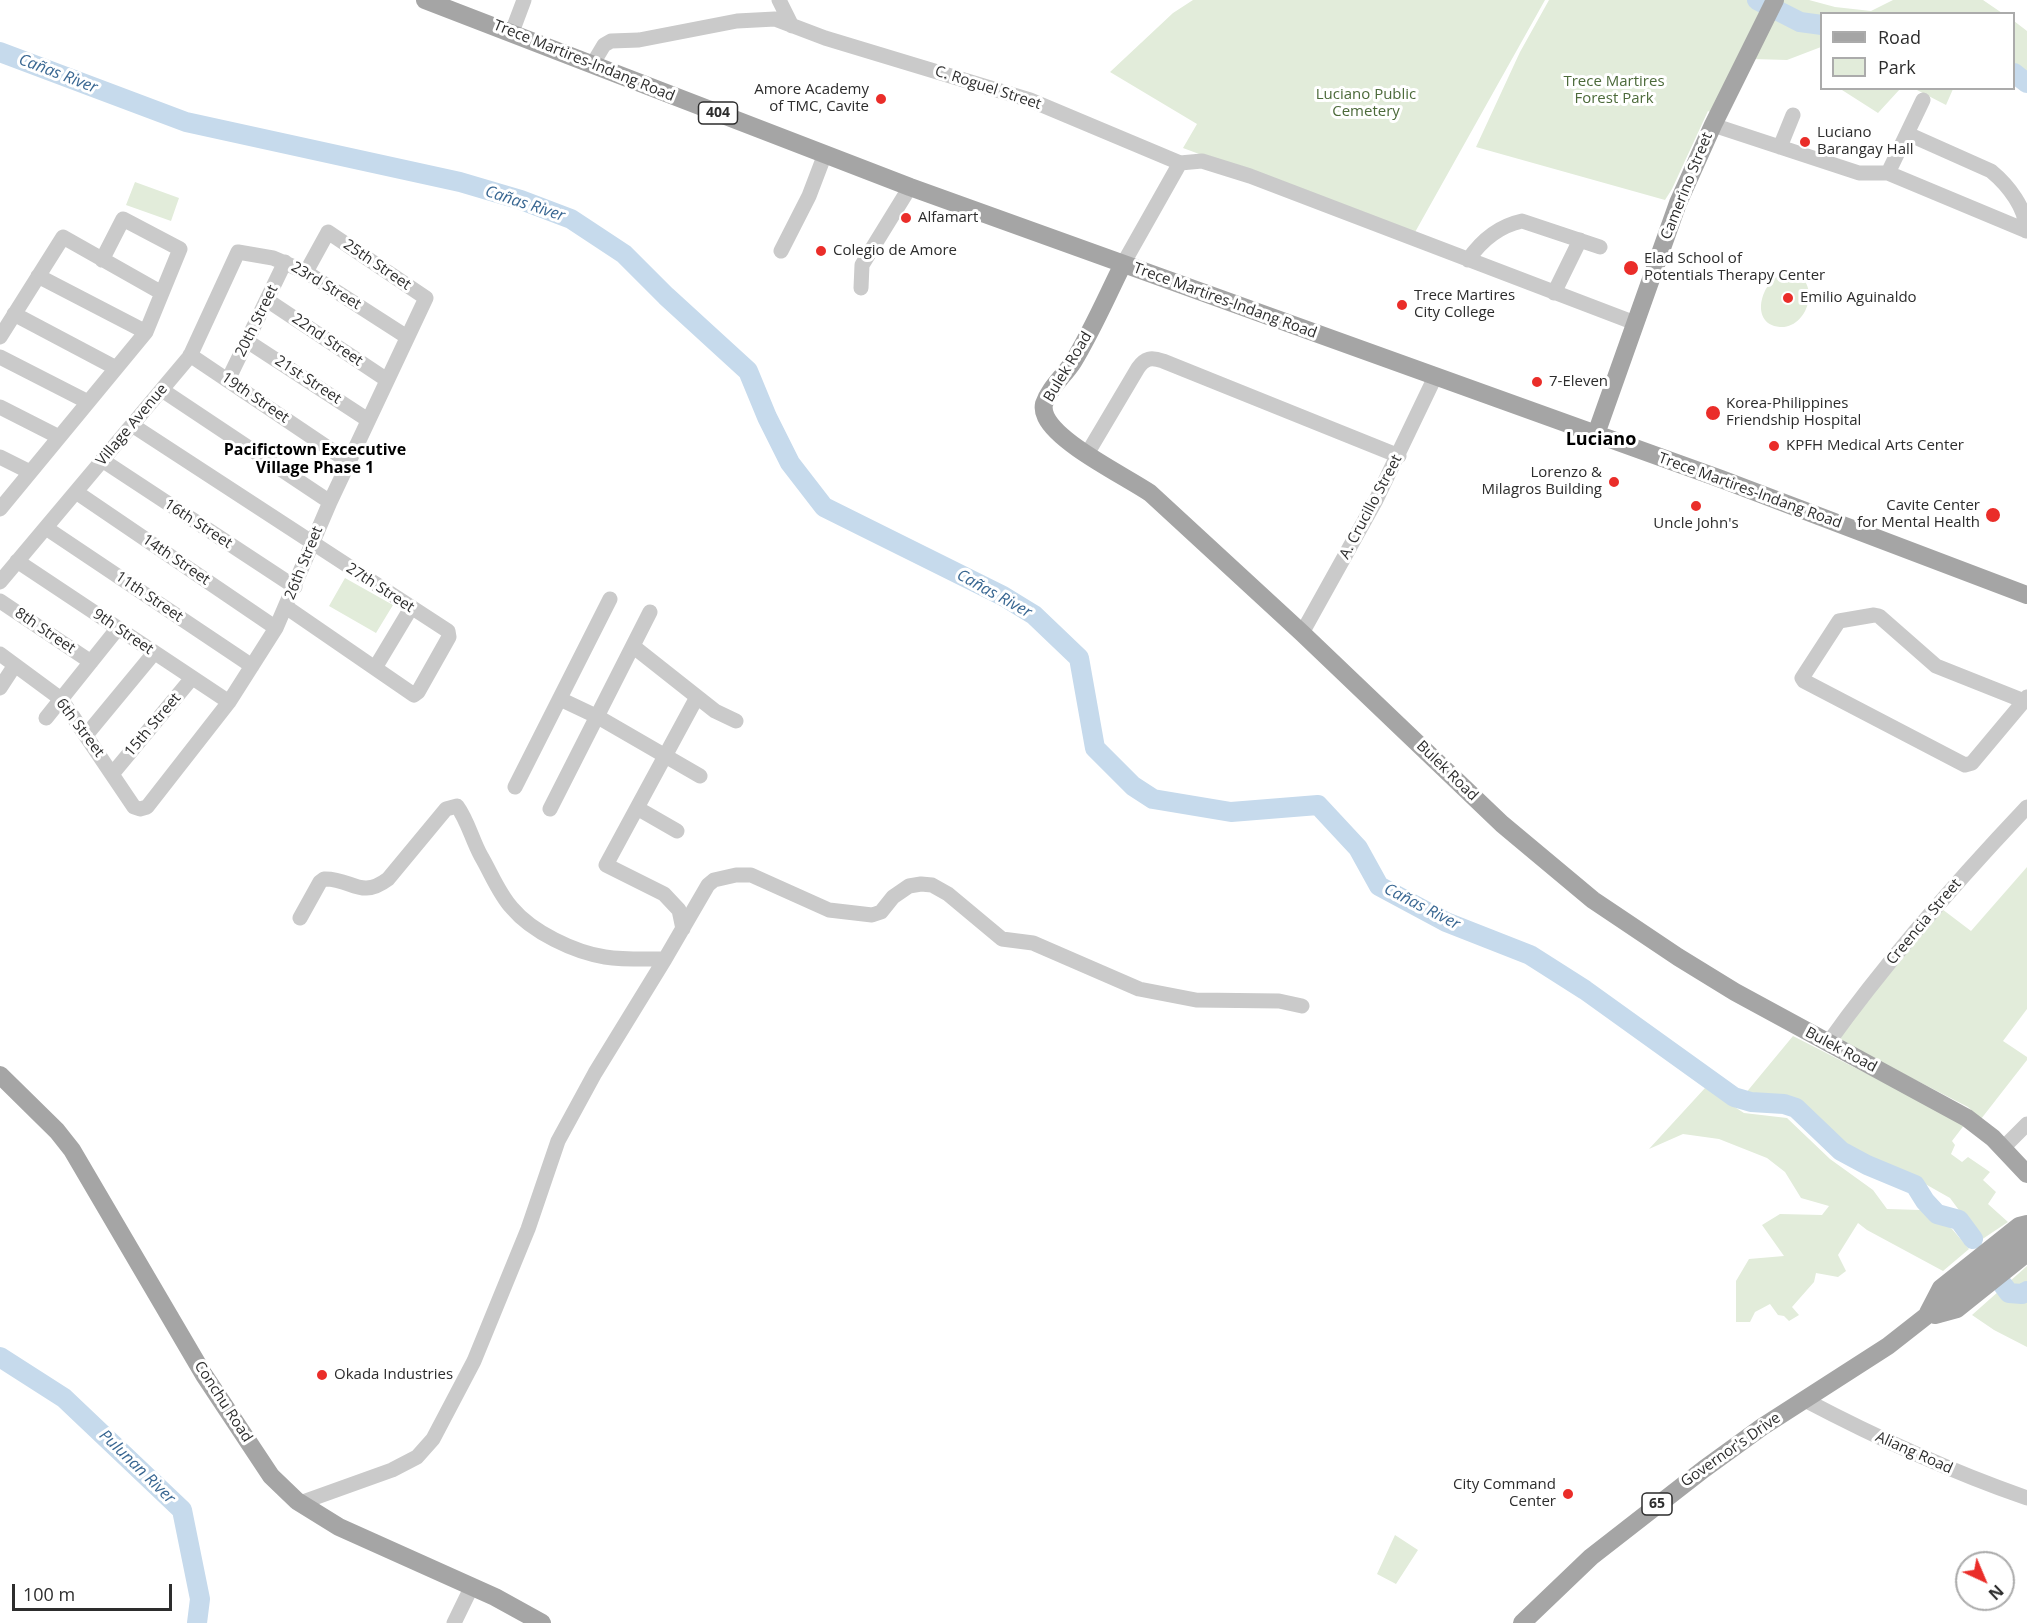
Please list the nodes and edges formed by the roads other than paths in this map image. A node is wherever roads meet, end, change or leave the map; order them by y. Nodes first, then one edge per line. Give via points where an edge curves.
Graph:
1 (425, 0) edge
2 (524, 0) edge
3 (1775, 0) edge
4 (786, 9) edge
5 (512, 32) junction
6 (592, 65) junction
7 (1923, 100) dead end
8 (1793, 115) dead end
9 (1713, 125) junction
10 (1908, 134) junction
11 (1779, 147) junction
12 (825, 154) junction
13 (1180, 163) junction
14 (1888, 173) junction
15 (910, 187) junction
16 (2026, 231) edge
17 (1580, 240) junction
18 (1600, 247) dead end
19 (238, 252) joint
20 (781, 252) dead end
21 (102, 260) junction
22 (1468, 260) junction
23 (285, 262) junction
24 (1123, 264) junction
25 (306, 272) junction
26 (38, 276) junction
27 (861, 288) dead end
28 (162, 293) junction
29 (1554, 293) junction
30 (426, 298) joint
31 (267, 300) junction
32 (14, 314) junction
33 (1635, 323) junction
34 (146, 332) junction
35 (0, 337) edge
36 (407, 337) junction
37 (248, 340) junction
38 (190, 355) junction
39 (0, 357) edge
40 (116, 368) junction
41 (1435, 377) junction
42 (228, 380) junction
43 (387, 380) junction
44 (162, 390) junction
45 (88, 402) junction
46 (0, 407) edge
47 (368, 420) junction
48 (132, 425) junction
49 (1596, 434) junction
50 (59, 437) junction
51 (1087, 454) junction
52 (1399, 456) junction
53 (0, 457) edge
54 (102, 460) junction
55 (349, 462) junction
56 (30, 472) junction
57 (76, 492) junction
58 (330, 502) junction
59 (0, 508) edge
60 (46, 528) junction
61 (312, 544) junction
62 (17, 561) junction
63 (0, 582) edge
64 (295, 588) junction
65 (2027, 595) edge
66 (610, 599) dead end
67 (0, 601) edge
68 (286, 607) junction
69 (411, 608) junction
70 (650, 612) dead end
71 (118, 628) junction
72 (276, 628) junction
73 (1302, 633) junction
74 (634, 647) junction
75 (154, 653) junction
76 (0, 654) edge
77 (91, 662) junction
78 (15, 665) junction
79 (252, 666) junction
80 (375, 668) junction
81 (192, 678) junction
82 (0, 688) edge
83 (697, 697) junction
84 (61, 699) junction
85 (560, 699) junction
86 (2026, 699) edge
87 (229, 702) junction
88 (598, 717) junction
89 (46, 718) dead end
90 (736, 721) dead end
91 (87, 734) junction
92 (664, 757) junction
93 (113, 773) junction
94 (700, 776) dead end
95 (515, 787) dead end
96 (2027, 807) edge
97 (637, 808) junction
98 (550, 809) dead end
99 (143, 813) joint
100 (677, 831) dead end
101 (300, 918) dead end
102 (683, 929) junction
103 (665, 959) junction
104 (1302, 1006) dead end
105 (1828, 1043) junction
106 (0, 1075) edge
107 (2027, 1124) edge
108 (2003, 1148) junction
109 (2027, 1174) edge
110 (2024, 1229) edge
111 (2027, 1253) edge
112 (1949, 1299) junction
113 (1805, 1400) junction
114 (2027, 1498) edge
115 (300, 1503) junction
116 (472, 1586) junction
117 (536, 1621) edge
118 (454, 1623) edge
119 (1522, 1623) edge

1 - 5 main road, Trece Martires-Indang Road / 404
2 - 5 street
3 - 9 main road, Camerino Street
4 - 6 street, C. Roguel Street via 775,19 754,19 644,39 611,40
4 - 13 street, C. Roguel Street via 1030,100
5 - 6 main road, Trece Martires-Indang Road / 404
6 - 12 main road, Trece Martires-Indang Road / 404
7 - 10 street
8 - 11 street
9 - 11 street
9 - 33 main road, Camerino Street via 1676,210
10 - 14 street
10 - 16 street via 2000,178 2027,220
11 - 14 street via 1859,173
12 - 15 main road, Trece Martires-Indang Road / 404
12 - 20 street
13 - 22 street via 1202,160 1250,176
13 - 24 street
14 - 16 street
15 - 24 main road, Trece Martires-Indang Road / 404
15 - 27 street via 862,265
17 - 18 street
17 - 22 street via 1522,221 1480,243
17 - 29 street
19 - 23 street, 23rd Street
19 - 38 street, Village Avenue
21 - 26 street via 63,237
21 - 28 street
21 - 28 street via 123,219 180,249
22 - 29 street
23 - 25 street, 23rd Street
23 - 31 street, 20th Street
24 - 41 main road, Trece Martires-Indang Road / 404
24 - 51 main road, Bulek Road via 1081,348 1044,404 1047,420
25 - 30 street, 25th Street via 328,232
25 - 36 street, 23rd Street
26 - 32 street
26 - 34 street
28 - 34 street
29 - 33 street
30 - 36 street, 26th Street
31 - 37 street, 20th Street
31 - 43 street, 22nd Street
32 - 35 street
32 - 40 street
33 - 49 main road, Camerino Street
34 - 40 street
36 - 43 street, 26th Street
37 - 42 street, 20th Street
37 - 47 street, 21st Street
38 - 42 street, 19th Street
38 - 44 street, Village Avenue
39 - 45 street
40 - 45 street
41 - 49 main road, Trece Martires-Indang Road / 404
41 - 52 street, A. Crucillo Street
42 - 55 street, 19th Street
43 - 47 street, 26th Street
44 - 48 street, Village Avenue
44 - 58 street
45 - 50 street
46 - 50 street
47 - 55 street, 26th Street
48 - 54 street, Village Avenue
48 - 61 street, 27th Street
49 - 65 main road, Trece Martires-Indang Road / 404
50 - 56 street
51 - 52 street via 1138,368 1150,358
51 - 73 main road, Bulek Road via 1150,493
52 - 73 street, A. Crucillo Street
53 - 56 street
54 - 57 street, Village Avenue
54 - 64 street, 16th Street
55 - 58 street, 26th Street
56 - 59 street
57 - 60 street, Village Avenue
57 - 72 street, 14th Street
58 - 61 street, 26th Street
60 - 62 street, Village Avenue
60 - 79 street, 11th Street
61 - 64 street, 26th Street
61 - 69 street, 27th Street
62 - 63 street, Village Avenue
62 - 71 street, 9th Street
64 - 68 street, 26th Street
66 - 85 street
67 - 77 street, 8th Street
68 - 72 street, 26th Street
68 - 80 street
69 - 80 street
69 - 80 street, 27th Street via 448,631 449,637 418,692 412,694
70 - 74 street
71 - 75 street, 9th Street
71 - 77 street
72 - 79 street, 26th Street
73 - 105 main road, Bulek Road via 1502,824 1593,900 1735,992
74 - 83 street
74 - 88 street
75 - 81 street, 9th Street
75 - 91 street
76 - 78 street, 6th Street
77 - 84 street
78 - 82 street
78 - 84 street, 6th Street
79 - 87 street, 26th Street
81 - 87 street, 9th Street
81 - 93 street, 15th Street
83 - 90 street
83 - 92 street
84 - 89 street
84 - 91 street, 6th Street
85 - 88 street
85 - 95 street
86 - 86 street via 1936,666 1877,615 1839,621 1803,675 1804,681 1965,765 1971,763
87 - 99 street, 26th Street
88 - 92 street
88 - 98 street
91 - 93 street, 6th Street
92 - 94 street
92 - 97 street
93 - 99 street, 6th Street
96 - 105 street, Creencia Street via 1953,887 1863,994
97 - 100 street
97 - 102 street via 606,864 664,894 679,910
101 - 103 street via 324,879 364,889 377,888 446,809 457,806 508,904 528,924 592,954
102 - 103 street
102 - 104 street via 708,885 736,875 751,875 829,910 872,915 881,912 909,886 932,885 1002,939 1033,943 1138,989 1196,1000 1279,1001
103 - 115 street via 558,1141 528,1229 474,1361 434,1439 417,1457 392,1470
105 - 108 main road, Bulek Road via 1960,1114
106 - 115 main road, Conchu Road via 72,1150 204,1375 271,1476
107 - 108 street
108 - 109 main road, Bulek Road
110 - 112 main road, Governor's Drive / 65
111 - 112 main road, Governor's Drive / 65
112 - 113 main road, Governor's Drive / 65 via 1858,1367
113 - 114 street, Aliang Road via 1932,1462
113 - 119 main road, Governor's Drive / 65 via 1639,1518
115 - 116 main road, Conchu Road via 339,1527
116 - 117 main road, Conchu Road
116 - 118 street

